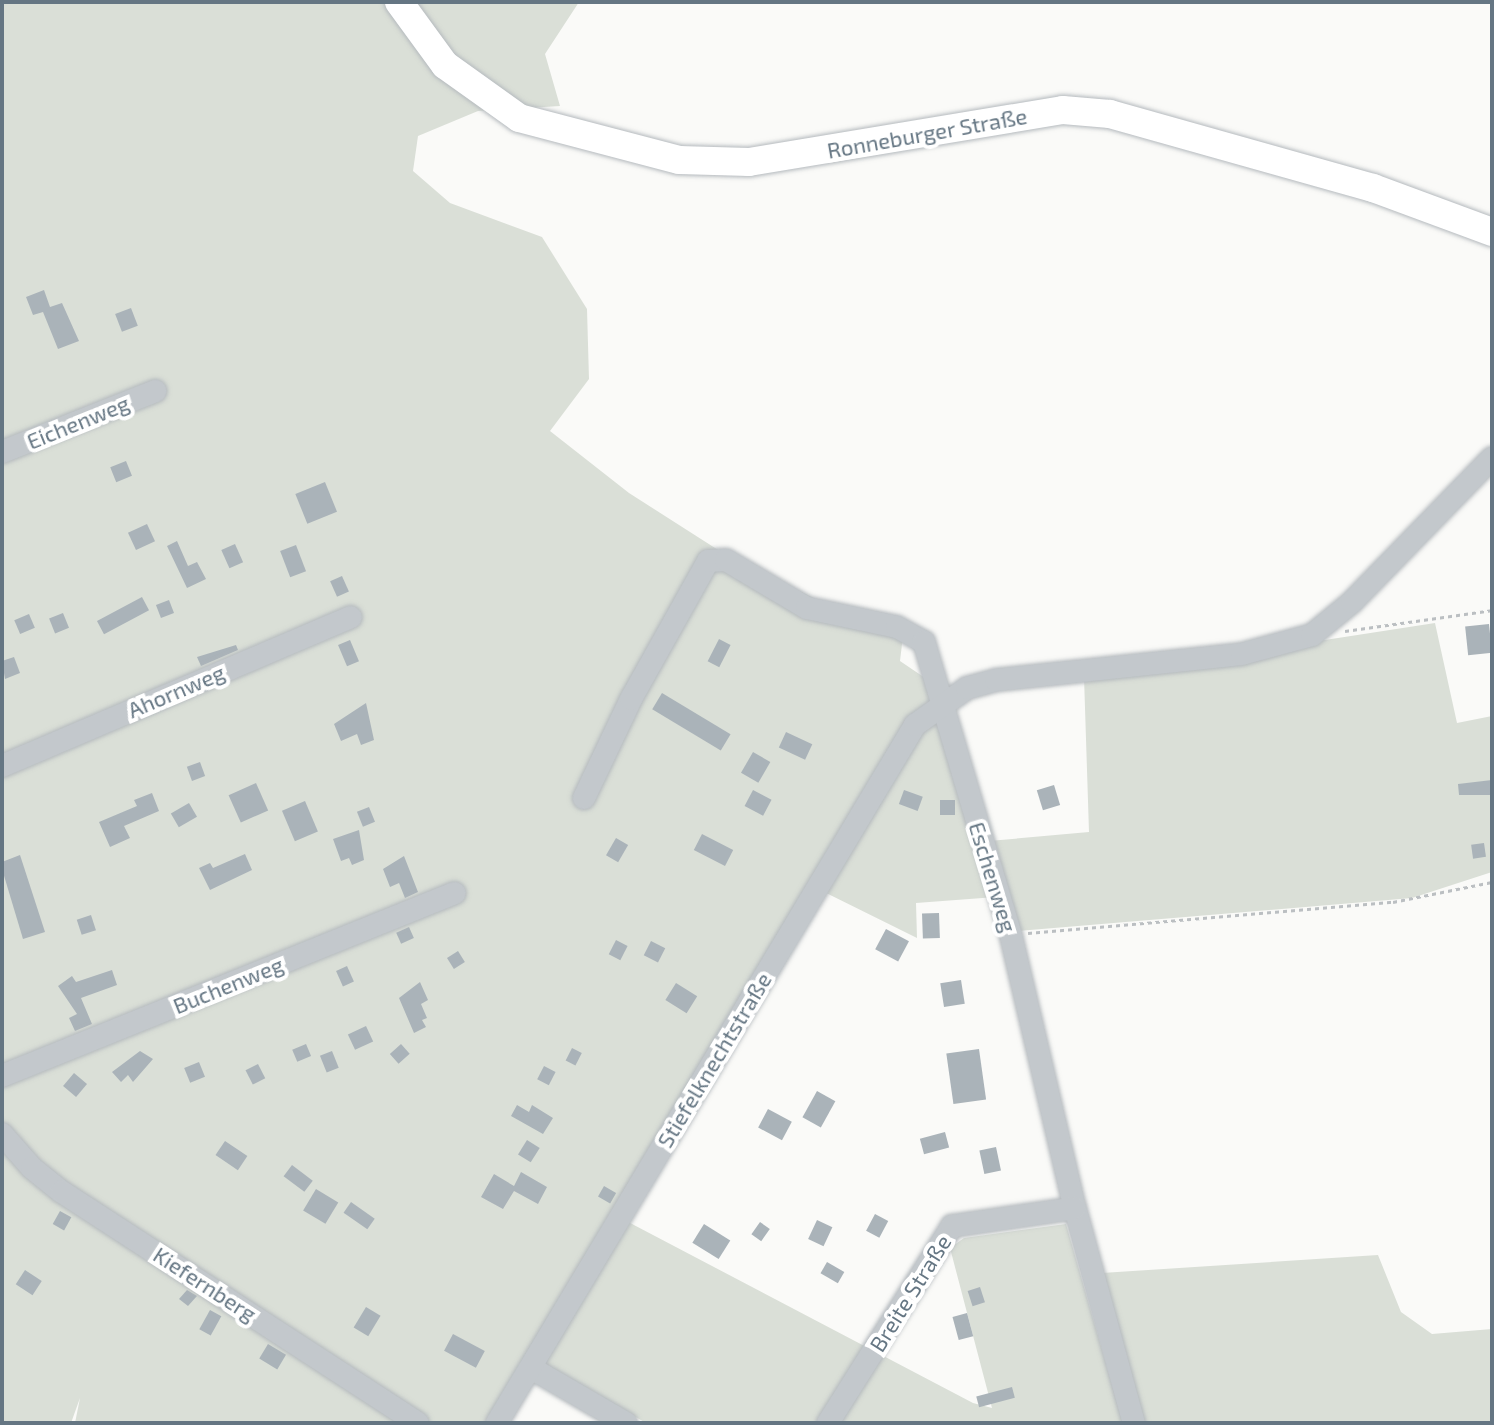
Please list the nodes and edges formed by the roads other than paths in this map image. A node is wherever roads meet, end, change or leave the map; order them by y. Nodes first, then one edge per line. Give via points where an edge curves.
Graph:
1 (399, 2) edge
2 (1492, 232) edge
3 (155, 391) dead end
4 (2, 452) edge
5 (1492, 458) edge
6 (351, 617) dead end
7 (939, 704) junction
8 (2, 766) edge
9 (584, 798) dead end
10 (454, 893) dead end
11 (2, 1076) edge
12 (2, 1134) edge
13 (1075, 1208) junction
14 (531, 1368) junction
15 (418, 1423) edge
16 (497, 1423) edge
17 (626, 1423) edge
18 (828, 1423) edge
19 (1134, 1423) edge

1 - 2 main road, Ronneburger Straße via 445,65 519,118 679,160 749,162 1063,110 1110,114 1373,188
3 - 4 street, Eichenweg
5 - 7 street via 1352,602 1312,635 1242,654 996,680
6 - 8 street, Ahornweg
7 - 9 street, Eschenweg via 924,642 911,633 807,608 717,557 708,561 631,699
7 - 13 street, Eschenweg via 1011,936
7 - 14 street, Stiefelknechtstraße via 915,725
10 - 11 street, Buchenweg
12 - 15 street, Kiefernberg via 62,1192
13 - 18 street, Breite Straße via 952,1226
13 - 19 street, Eschenweg
14 - 16 street, Stiefelknechtstraße
14 - 17 street

